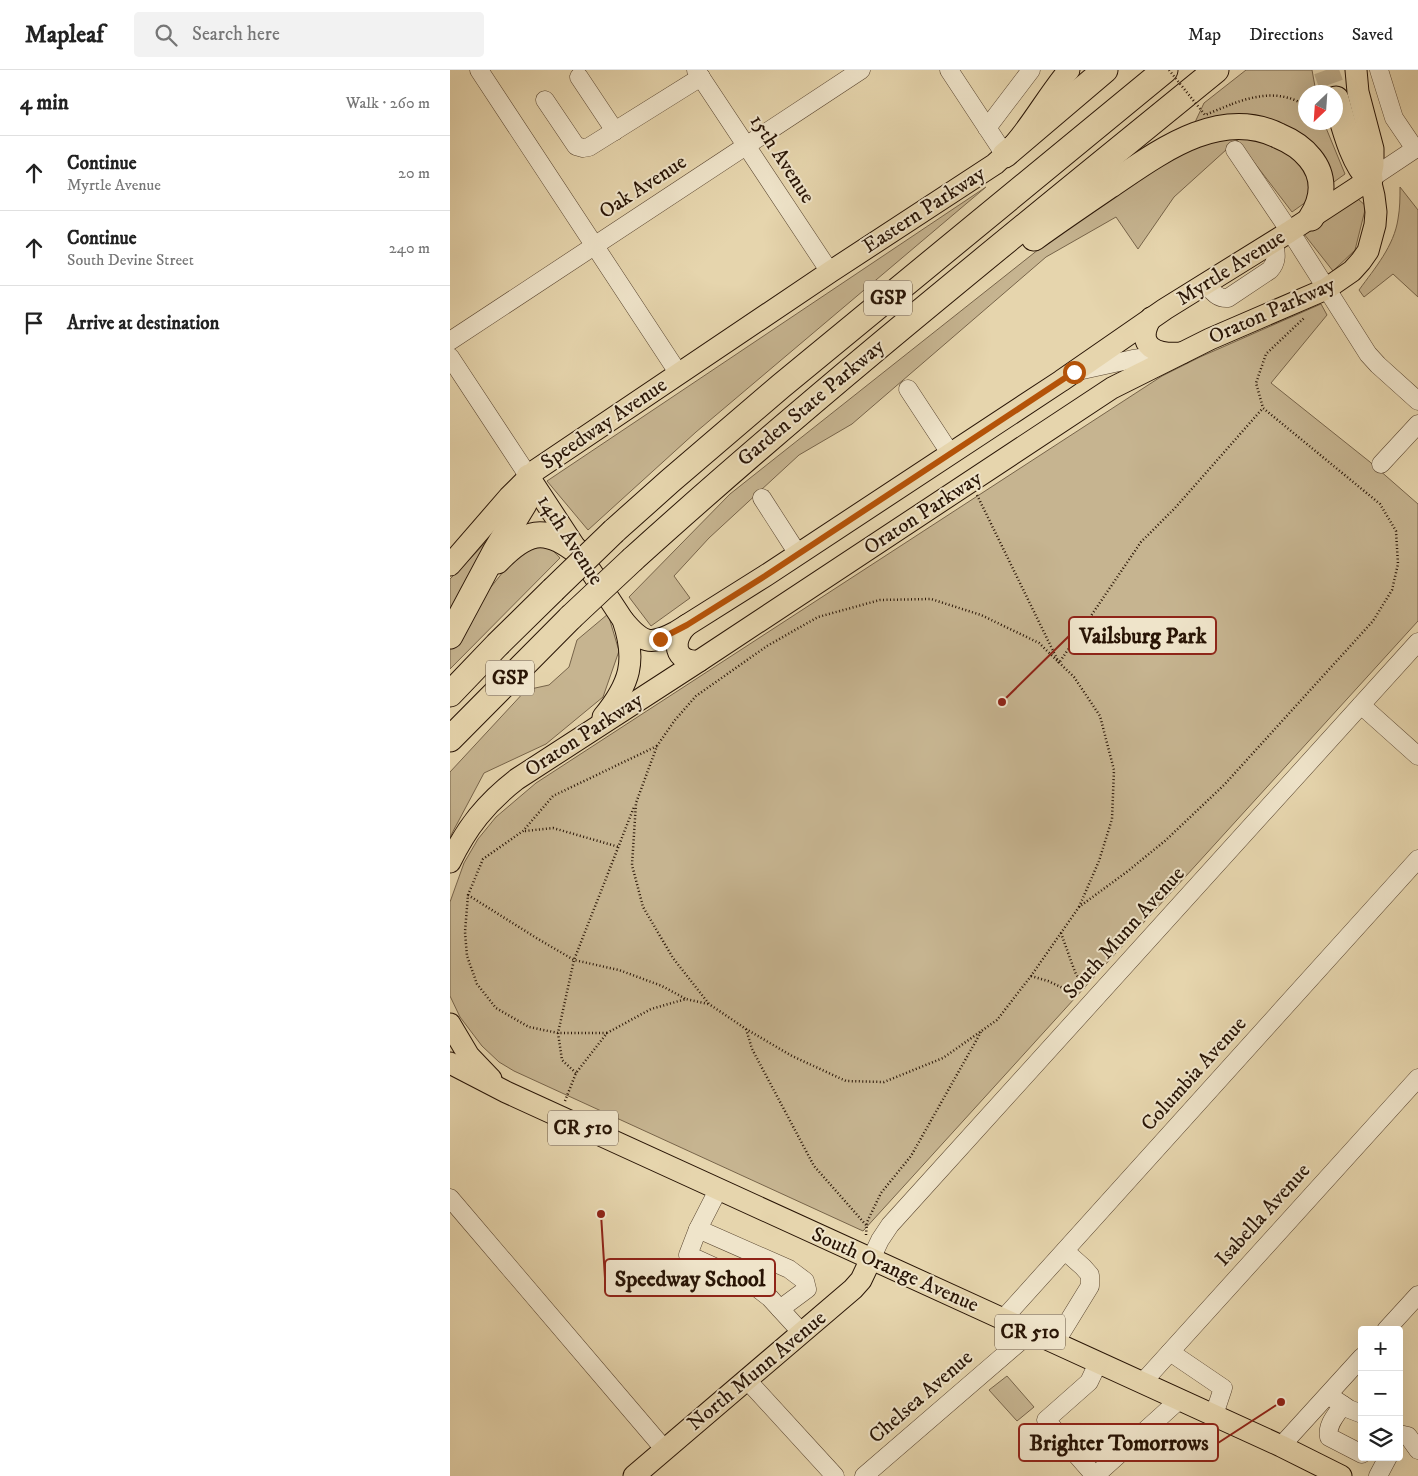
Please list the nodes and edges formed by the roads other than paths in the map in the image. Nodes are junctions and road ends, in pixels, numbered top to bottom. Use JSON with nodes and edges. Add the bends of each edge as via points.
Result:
{"nodes":[{"id":1,"x":479,"y":70,"type":"edge"},
{"id":2,"x":861,"y":70,"type":"edge"},
{"id":3,"x":949,"y":70,"type":"edge"},
{"id":4,"x":1031,"y":70,"type":"edge"},
{"id":5,"x":1105,"y":70,"type":"edge"},
{"id":6,"x":1167,"y":70,"type":"edge"},
{"id":7,"x":1216,"y":70,"type":"edge"},
{"id":8,"x":1356,"y":70,"type":"edge"},
{"id":9,"x":1379,"y":70,"type":"edge"},
{"id":10,"x":1063,"y":71,"type":"edge"},
{"id":11,"x":699,"y":74,"type":"edge"},
{"id":12,"x":579,"y":76,"type":"dead end"},
{"id":13,"x":545,"y":100,"type":"dead end"},
{"id":14,"x":1343,"y":121,"type":"edge"},
{"id":15,"x":987,"y":128,"type":"junction"},
{"id":16,"x":615,"y":131,"type":"junction"},
{"id":17,"x":746,"y":146,"type":"junction"},
{"id":18,"x":1416,"y":148,"type":"edge"},
{"id":19,"x":1235,"y":150,"type":"dead end"},
{"id":20,"x":1005,"y":155,"type":"junction"},
{"id":21,"x":1370,"y":180,"type":"junction"},
{"id":22,"x":1311,"y":218,"type":"junction"},
{"id":23,"x":1281,"y":237,"type":"junction"},
{"id":24,"x":595,"y":246,"type":"junction"},
{"id":25,"x":830,"y":272,"type":"junction"},
{"id":26,"x":1326,"y":289,"type":"junction"},
{"id":27,"x":1151,"y":318,"type":"junction"},
{"id":28,"x":754,"y":324,"type":"joint"},
{"id":29,"x":898,"y":331,"type":"junction"},
{"id":30,"x":450,"y":341,"type":"edge"},
{"id":31,"x":1183,"y":352,"type":"junction"},
{"id":32,"x":450,"y":357,"type":"edge"},
{"id":33,"x":1074,"y":372,"type":"junction"},
{"id":34,"x":679,"y":374,"type":"junction"},
{"id":35,"x":908,"y":389,"type":"dead end"},
{"id":36,"x":1418,"y":401,"type":"edge"},
{"id":37,"x":1418,"y":424,"type":"edge"},
{"id":38,"x":950,"y":454,"type":"junction"},
{"id":39,"x":1382,"y":464,"type":"dead end"},
{"id":40,"x":529,"y":476,"type":"junction"},
{"id":41,"x":762,"y":498,"type":"dead end"},
{"id":42,"x":578,"y":552,"type":"junction"},
{"id":43,"x":798,"y":554,"type":"junction"},
{"id":44,"x":450,"y":565,"type":"edge"},
{"id":45,"x":477,"y":586,"type":"junction"},
{"id":46,"x":624,"y":620,"type":"junction"},
{"id":47,"x":687,"y":625,"type":"junction"},
{"id":48,"x":450,"y":636,"type":"edge"},
{"id":49,"x":1418,"y":642,"type":"edge"},
{"id":50,"x":699,"y":661,"type":"junction"},
{"id":51,"x":450,"y":694,"type":"edge"},
{"id":52,"x":1361,"y":705,"type":"junction"},
{"id":53,"x":591,"y":730,"type":"junction"},
{"id":54,"x":450,"y":740,"type":"edge"},
{"id":55,"x":1418,"y":756,"type":"edge"},
{"id":56,"x":465,"y":833,"type":"junction"},
{"id":57,"x":450,"y":855,"type":"edge"},
{"id":58,"x":1418,"y":859,"type":"edge"},
{"id":59,"x":450,"y":862,"type":"edge"},
{"id":60,"x":450,"y":1024,"type":"edge"},
{"id":61,"x":450,"y":1063,"type":"edge"},
{"id":62,"x":1418,"y":1078,"type":"edge"},
{"id":63,"x":506,"y":1092,"type":"junction"},
{"id":64,"x":718,"y":1190,"type":"junction"},
{"id":65,"x":450,"y":1198,"type":"edge"},
{"id":66,"x":698,"y":1229,"type":"junction"},
{"id":67,"x":1064,"y":1251,"type":"junction"},
{"id":68,"x":871,"y":1259,"type":"junction"},
{"id":69,"x":1418,"y":1295,"type":"edge"},
{"id":70,"x":780,"y":1309,"type":"junction"},
{"id":71,"x":1003,"y":1319,"type":"junction"},
{"id":72,"x":1390,"y":1326,"type":"edge"},
{"id":73,"x":1031,"y":1332,"type":"junction"},
{"id":74,"x":802,"y":1333,"type":"junction"},
{"id":75,"x":1056,"y":1343,"type":"junction"},
{"id":76,"x":1170,"y":1352,"type":"junction"},
{"id":77,"x":1358,"y":1361,"type":"edge"},
{"id":78,"x":1098,"y":1363,"type":"junction"},
{"id":79,"x":748,"y":1381,"type":"junction"},
{"id":80,"x":1142,"y":1383,"type":"junction"},
{"id":81,"x":1328,"y":1394,"type":"junction"},
{"id":82,"x":1179,"y":1400,"type":"junction"},
{"id":83,"x":1343,"y":1405,"type":"junction"},
{"id":84,"x":1358,"y":1412,"type":"edge"},
{"id":85,"x":1214,"y":1416,"type":"junction"},
{"id":86,"x":1403,"y":1435,"type":"edge"},
{"id":87,"x":1281,"y":1446,"type":"junction"},
{"id":88,"x":665,"y":1450,"type":"junction"},
{"id":89,"x":1418,"y":1450,"type":"edge"},
{"id":90,"x":1358,"y":1452,"type":"edge"},
{"id":91,"x":1338,"y":1475,"type":"edge"},
{"id":92,"x":634,"y":1476,"type":"edge"},
{"id":93,"x":834,"y":1476,"type":"edge"},
{"id":94,"x":864,"y":1476,"type":"edge"},
{"id":95,"x":1095,"y":1476,"type":"edge"}],
"edges":[{"from":1,"to":24,"type":"street"},
{"from":2,"to":17,"type":"street","name":"Oak Avenue"},
{"from":3,"to":15,"type":"street"},
{"from":4,"to":15,"type":"street"},
{"from":5,"to":20,"type":"highway"},
{"from":6,"to":51,"type":"highway","name":"Garden State Parkway","number":"GSP","bridge":true,"via":[[670,481],[553,590]]},
{"from":7,"to":29,"type":"highway","name":"Garden State Parkway","number":"GSP"},
{"from":8,"to":21,"type":"main road","name":"Oraton Parkway","via":[[1358,92],[1373,149]]},
{"from":9,"to":18,"type":"street","via":[[1394,118]]},
{"from":10,"to":20,"type":"main road","name":"Eastern Parkway","via":[[1023,135]]},
{"from":11,"to":16,"type":"street"},
{"from":11,"to":17,"type":"street","name":"15th Avenue"},
{"from":12,"to":16,"type":"street"},
{"from":13,"to":16,"type":"street","via":[[576,146],[590,147]]},
{"from":14,"to":21,"type":"highway","via":[[1356,158]]},
{"from":15,"to":20,"type":"street"},
{"from":17,"to":24,"type":"street","name":"Oak Avenue"},
{"from":17,"to":25,"type":"street","name":"15th Avenue"},
{"from":18,"to":21,"type":"street","name":"Myrtle Avenue"},
{"from":19,"to":23,"type":"street"},
{"from":20,"to":25,"type":"main road","name":"Eastern Parkway","via":[[983,173]]},
{"from":21,"to":22,"type":"main road","name":"Myrtle Avenue"},
{"from":21,"to":26,"type":"main road","name":"Oraton Parkway","via":[[1376,212],[1368,251],[1352,271]]},
{"from":22,"to":23,"type":"main road","name":"Myrtle Avenue"},
{"from":22,"to":29,"type":"highway","via":[[1318,207],[1322,186],[1316,166],[1307,154],[1285,138],[1266,130],[1236,126],[1216,129],[1179,142],[1145,161]]},
{"from":23,"to":26,"type":"street"},
{"from":23,"to":27,"type":"main road","name":"Myrtle Avenue"},
{"from":24,"to":30,"type":"street","name":"Oak Avenue"},
{"from":24,"to":34,"type":"street"},
{"from":25,"to":28,"type":"main road","name":"Eastern Parkway"},
{"from":26,"to":31,"type":"main road","name":"Oraton Parkway"},
{"from":26,"to":36,"type":"street","via":[[1368,354]]},
{"from":27,"to":31,"type":"main road","via":[[1145,334],[1148,344],[1162,353]]},
{"from":27,"to":33,"type":"main road","name":"Myrtle Avenue"},
{"from":28,"to":34,"type":"main road","name":"Speedway Avenue"},
{"from":29,"to":54,"type":"highway","name":"Garden State Parkway","number":"GSP","bridge":true,"via":[[741,462],[633,559],[526,661]]},
{"from":31,"to":33,"type":"street"},
{"from":31,"to":50,"type":"main road","name":"Oraton Parkway","via":[[1112,388]]},
{"from":32,"to":40,"type":"street","name":"14th Avenue"},
{"from":33,"to":38,"type":"main road","name":"Myrtle Avenue"},
{"from":34,"to":40,"type":"main road","name":"Speedway Avenue"},
{"from":35,"to":38,"type":"street"},
{"from":37,"to":39,"type":"street"},
{"from":38,"to":43,"type":"main road","name":"Myrtle Avenue"},
{"from":40,"to":42,"type":"main road","name":"14th Avenue"},
{"from":40,"to":44,"type":"main road","name":"Speedway Avenue"},
{"from":40,"to":45,"type":"highway","via":[[524,504]]},
{"from":41,"to":43,"type":"street"},
{"from":42,"to":45,"type":"highway","via":[[556,537],[542,534],[528,537],[515,544]]},
{"from":42,"to":46,"type":"main road","name":"14th Avenue"},
{"from":43,"to":47,"type":"main road","name":"Myrtle Avenue"},
{"from":45,"to":48,"type":"highway"},
{"from":46,"to":47,"type":"main road","name":"Myrtle Avenue","via":[[636,634],[651,642]]},
{"from":46,"to":53,"type":"main road","name":"14th Avenue","via":[[630,641],[627,677],[615,701]]},
{"from":47,"to":50,"type":"main road","via":[[679,634],[677,648],[682,657]]},
{"from":49,"to":52,"type":"street","name":"South Munn Avenue"},
{"from":50,"to":53,"type":"main road","name":"Oraton Parkway"},
{"from":52,"to":55,"type":"street"},
{"from":52,"to":68,"type":"street","name":"South Munn Avenue","via":[[890,1225]]},
{"from":53,"to":56,"type":"main road","name":"Oraton Parkway","via":[[506,787]]},
{"from":56,"to":57,"type":"main road"},
{"from":56,"to":59,"type":"main road","name":"Oraton Parkway"},
{"from":58,"to":67,"type":"street","name":"Columbia Avenue"},
{"from":60,"to":63,"type":"main road","via":[[476,1064]]},
{"from":61,"to":63,"type":"main road","name":"South Orange Avenue","number":"CR 510"},
{"from":62,"to":76,"type":"street","name":"Isabella Avenue"},
{"from":63,"to":64,"type":"main road","name":"South Orange Avenue","number":"CR 510"},
{"from":64,"to":66,"type":"street"},
{"from":64,"to":68,"type":"main road","name":"South Orange Avenue","number":"CR 510"},
{"from":65,"to":88,"type":"street"},
{"from":66,"to":70,"type":"street","via":[[688,1255],[752,1284]]},
{"from":66,"to":70,"type":"street","via":[[789,1269],[805,1281],[807,1289]]},
{"from":67,"to":71,"type":"street","name":"Columbia Avenue"},
{"from":67,"to":75,"type":"street","via":[[1090,1275],[1090,1286]]},
{"from":68,"to":71,"type":"main road","name":"South Orange Avenue","number":"CR 510"},
{"from":68,"to":74,"type":"main road","name":"North Munn Avenue","via":[[858,1285]]},
{"from":69,"to":72,"type":"street"},
{"from":70,"to":74,"type":"street"},
{"from":71,"to":73,"type":"main road","name":"South Orange Avenue","number":"CR 510"},
{"from":73,"to":75,"type":"main road","name":"South Orange Avenue","number":"CR 510"},
{"from":73,"to":94,"type":"street","name":"Chelsea Avenue"},
{"from":74,"to":79,"type":"main road","name":"North Munn Avenue"},
{"from":75,"to":78,"type":"main road","name":"South Orange Avenue","number":"CR 510"},
{"from":76,"to":80,"type":"street","name":"Isabella Avenue"},
{"from":76,"to":85,"type":"street","via":[[1223,1388]]},
{"from":77,"to":81,"type":"street"},
{"from":78,"to":80,"type":"main road","name":"South Orange Avenue","number":"CR 510"},
{"from":78,"to":95,"type":"street","via":[[1089,1382],[1046,1420]]},
{"from":79,"to":88,"type":"main road","name":"North Munn Avenue"},
{"from":79,"to":93,"type":"street"},
{"from":80,"to":82,"type":"main road","name":"South Orange Avenue","number":"CR 510"},
{"from":81,"to":83,"type":"street"},
{"from":81,"to":87,"type":"street"},
{"from":82,"to":85,"type":"main road","name":"South Orange Avenue","number":"CR 510"},
{"from":82,"to":95,"type":"street"},
{"from":83,"to":84,"type":"street"},
{"from":83,"to":90,"type":"street","via":[[1327,1432],[1329,1437]]},
{"from":85,"to":87,"type":"main road","name":"South Orange Avenue","number":"CR 510"},
{"from":86,"to":89,"type":"street","via":[[1408,1436]]},
{"from":87,"to":91,"type":"main road","name":"South Orange Avenue","number":"CR 510"},
{"from":88,"to":92,"type":"main road","name":"North Munn Avenue"}]}
